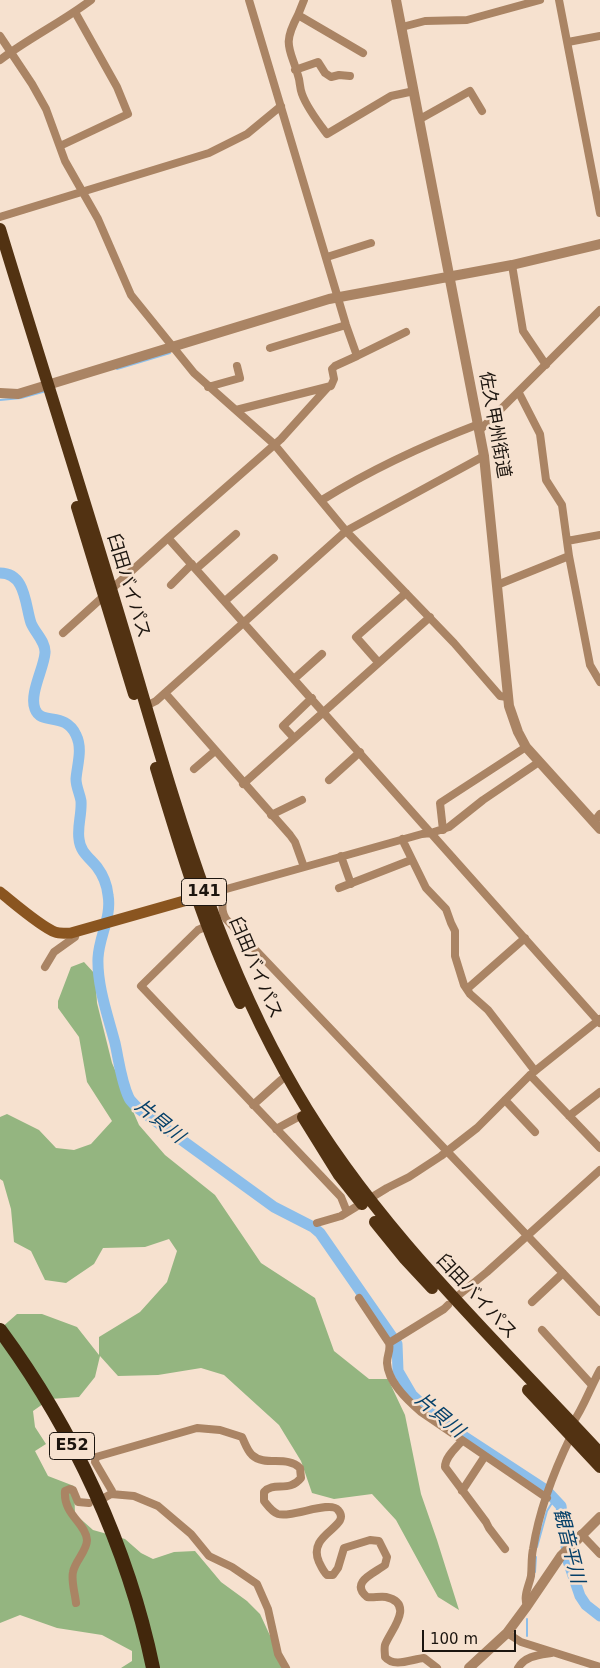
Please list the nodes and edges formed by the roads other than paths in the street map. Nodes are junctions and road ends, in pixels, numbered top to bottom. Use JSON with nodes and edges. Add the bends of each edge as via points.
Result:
{"nodes":[{"id":1,"x":91,"y":0,"type":"edge"},
{"id":2,"x":249,"y":0,"type":"edge"},
{"id":3,"x":304,"y":0,"type":"edge"},
{"id":4,"x":396,"y":0,"type":"edge"},
{"id":5,"x":503,"y":0,"type":"edge"},
{"id":6,"x":540,"y":0,"type":"edge"},
{"id":7,"x":559,"y":0,"type":"edge"},
{"id":8,"x":508,"y":8,"type":"junction"},
{"id":9,"x":75,"y":12,"type":"junction"},
{"id":10,"x":298,"y":15,"type":"junction"},
{"id":11,"x":402,"y":27,"type":"junction"},
{"id":12,"x":0,"y":36,"type":"edge"},
{"id":13,"x":600,"y":36,"type":"edge"},
{"id":14,"x":568,"y":42,"type":"junction"},
{"id":15,"x":10,"y":52,"type":"junction"},
{"id":16,"x":363,"y":53,"type":"dead end"},
{"id":17,"x":0,"y":60,"type":"edge"},
{"id":18,"x":295,"y":70,"type":"junction"},
{"id":19,"x":350,"y":76,"type":"dead end"},
{"id":20,"x":414,"y":91,"type":"junction"},
{"id":21,"x":281,"y":106,"type":"junction"},
{"id":22,"x":482,"y":111,"type":"dead end"},
{"id":23,"x":420,"y":119,"type":"junction"},
{"id":24,"x":60,"y":146,"type":"junction"},
{"id":25,"x":82,"y":192,"type":"junction"},
{"id":26,"x":600,"y":213,"type":"edge"},
{"id":27,"x":0,"y":216,"type":"edge"},
{"id":28,"x":0,"y":229,"type":"edge"},
{"id":29,"x":371,"y":243,"type":"dead end"},
{"id":30,"x":600,"y":244,"type":"edge"},
{"id":31,"x":327,"y":257,"type":"junction"},
{"id":32,"x":0,"y":258,"type":"edge"},
{"id":33,"x":512,"y":265,"type":"junction"},
{"id":34,"x":451,"y":277,"type":"junction"},
{"id":35,"x":339,"y":297,"type":"junction"},
{"id":36,"x":600,"y":310,"type":"edge"},
{"id":37,"x":346,"y":325,"type":"junction"},
{"id":38,"x":406,"y":332,"type":"dead end"},
{"id":39,"x":172,"y":347,"type":"junction"},
{"id":40,"x":270,"y":348,"type":"dead end"},
{"id":41,"x":357,"y":356,"type":"junction"},
{"id":42,"x":546,"y":365,"type":"junction"},
{"id":43,"x":237,"y":366,"type":"dead end"},
{"id":44,"x":43,"y":386,"type":"junction"},
{"id":45,"x":208,"y":387,"type":"junction"},
{"id":46,"x":326,"y":388,"type":"junction"},
{"id":47,"x":0,"y":393,"type":"edge"},
{"id":48,"x":519,"y":393,"type":"junction"},
{"id":49,"x":236,"y":410,"type":"junction"},
{"id":50,"x":479,"y":428,"type":"junction"},
{"id":51,"x":274,"y":444,"type":"junction"},
{"id":52,"x":484,"y":456,"type":"junction"},
{"id":53,"x":322,"y":500,"type":"junction"},
{"id":54,"x":346,"y":531,"type":"junction"},
{"id":55,"x":236,"y":534,"type":"dead end"},
{"id":56,"x":600,"y":535,"type":"edge"},
{"id":57,"x":168,"y":538,"type":"junction"},
{"id":58,"x":567,"y":541,"type":"junction"},
{"id":59,"x":569,"y":556,"type":"junction"},
{"id":60,"x":274,"y":558,"type":"dead end"},
{"id":61,"x":194,"y":566,"type":"junction"},
{"id":62,"x":171,"y":585,"type":"dead end"},
{"id":63,"x":497,"y":585,"type":"junction"},
{"id":64,"x":107,"y":592,"type":"junction"},
{"id":65,"x":406,"y":592,"type":"junction"},
{"id":66,"x":225,"y":601,"type":"junction"},
{"id":67,"x":430,"y":617,"type":"junction"},
{"id":68,"x":244,"y":622,"type":"junction"},
{"id":69,"x":63,"y":633,"type":"dead end"},
{"id":70,"x":322,"y":654,"type":"dead end"},
{"id":71,"x":378,"y":662,"type":"junction"},
{"id":72,"x":294,"y":679,"type":"junction"},
{"id":73,"x":600,"y":682,"type":"edge"},
{"id":74,"x":165,"y":693,"type":"junction"},
{"id":75,"x":507,"y":697,"type":"junction"},
{"id":76,"x":312,"y":698,"type":"junction"},
{"id":77,"x":146,"y":706,"type":"junction"},
{"id":78,"x":323,"y":711,"type":"junction"},
{"id":79,"x":294,"y":738,"type":"junction"},
{"id":80,"x":526,"y":746,"type":"junction"},
{"id":81,"x":215,"y":751,"type":"junction"},
{"id":82,"x":360,"y":752,"type":"junction"},
{"id":83,"x":539,"y":762,"type":"junction"},
{"id":84,"x":194,"y":769,"type":"dead end"},
{"id":85,"x":329,"y":780,"type":"dead end"},
{"id":86,"x":244,"y":784,"type":"junction"},
{"id":87,"x":302,"y":800,"type":"dead end"},
{"id":88,"x":271,"y":815,"type":"junction"},
{"id":89,"x":598,"y":821,"type":"edge"},
{"id":90,"x":443,"y":830,"type":"junction"},
{"id":91,"x":431,"y":833,"type":"junction"},
{"id":92,"x":402,"y":839,"type":"junction"},
{"id":93,"x":341,"y":856,"type":"junction"},
{"id":94,"x":411,"y":860,"type":"junction"},
{"id":95,"x":304,"y":867,"type":"junction"},
{"id":96,"x":351,"y":884,"type":"junction"},
{"id":97,"x":339,"y":888,"type":"dead end"},
{"id":98,"x":222,"y":890,"type":"junction"},
{"id":99,"x":0,"y":892,"type":"edge"},
{"id":100,"x":201,"y":896,"type":"junction"},
{"id":101,"x":207,"y":926,"type":"junction"},
{"id":102,"x":76,"y":931,"type":"junction"},
{"id":103,"x":525,"y":938,"type":"junction"},
{"id":104,"x":45,"y":967,"type":"dead end"},
{"id":105,"x":467,"y":989,"type":"junction"},
{"id":106,"x":599,"y":1021,"type":"edge"},
{"id":107,"x":532,"y":1073,"type":"junction"},
{"id":108,"x":281,"y":1080,"type":"junction"},
{"id":109,"x":600,"y":1092,"type":"edge"},
{"id":110,"x":505,"y":1100,"type":"junction"},
{"id":111,"x":253,"y":1104,"type":"junction"},
{"id":112,"x":302,"y":1115,"type":"junction"},
{"id":113,"x":570,"y":1116,"type":"junction"},
{"id":114,"x":276,"y":1129,"type":"junction"},
{"id":115,"x":536,"y":1132,"type":"dead end"},
{"id":116,"x":600,"y":1148,"type":"edge"},
{"id":117,"x":447,"y":1150,"type":"junction"},
{"id":118,"x":600,"y":1170,"type":"edge"},
{"id":119,"x":364,"y":1201,"type":"junction"},
{"id":120,"x":347,"y":1212,"type":"junction"},
{"id":121,"x":317,"y":1223,"type":"dead end"},
{"id":122,"x":528,"y":1235,"type":"junction"},
{"id":123,"x":563,"y":1273,"type":"junction"},
{"id":124,"x":358,"y":1298,"type":"dead end"},
{"id":125,"x":451,"y":1302,"type":"junction"},
{"id":126,"x":532,"y":1302,"type":"dead end"},
{"id":127,"x":600,"y":1312,"type":"edge"},
{"id":128,"x":0,"y":1330,"type":"edge"},
{"id":129,"x":542,"y":1330,"type":"dead end"},
{"id":130,"x":389,"y":1343,"type":"junction"},
{"id":131,"x":0,"y":1344,"type":"edge"},
{"id":132,"x":600,"y":1370,"type":"edge"},
{"id":133,"x":592,"y":1384,"type":"junction"},
{"id":134,"x":572,"y":1430,"type":"junction"},
{"id":135,"x":462,"y":1441,"type":"junction"},
{"id":136,"x":600,"y":1453,"type":"edge"},
{"id":137,"x":485,"y":1456,"type":"junction"},
{"id":138,"x":600,"y":1467,"type":"edge"},
{"id":139,"x":462,"y":1491,"type":"junction"},
{"id":140,"x":548,"y":1494,"type":"junction"},
{"id":141,"x":89,"y":1503,"type":"dead end"},
{"id":142,"x":600,"y":1517,"type":"edge"},
{"id":143,"x":581,"y":1534,"type":"junction"},
{"id":144,"x":506,"y":1548,"type":"dead end"},
{"id":145,"x":600,"y":1554,"type":"edge"},
{"id":146,"x":126,"y":1571,"type":"junction"},
{"id":147,"x":76,"y":1603,"type":"dead end"},
{"id":148,"x":527,"y":1606,"type":"junction"},
{"id":149,"x":507,"y":1633,"type":"junction"},
{"id":150,"x":553,"y":1652,"type":"junction"},
{"id":151,"x":600,"y":1667,"type":"edge"},
{"id":152,"x":153,"y":1668,"type":"edge"},
{"id":153,"x":286,"y":1668,"type":"edge"},
{"id":154,"x":437,"y":1668,"type":"edge"},
{"id":155,"x":470,"y":1668,"type":"edge"},
{"id":156,"x":518,"y":1668,"type":"edge"}],
"edges":[{"from":1,"to":9,"type":"street"},
{"from":2,"to":21,"type":"street"},
{"from":3,"to":10,"type":"street"},
{"from":4,"to":11,"type":"street","name":"佐久甲州街道"},
{"from":5,"to":8,"type":"street"},
{"from":6,"to":8,"type":"street"},
{"from":7,"to":14,"type":"street"},
{"from":8,"to":11,"type":"street","via":[[467,20],[425,21]]},
{"from":9,"to":15,"type":"street"},
{"from":9,"to":24,"type":"street","via":[[117,87],[128,114]]},
{"from":10,"to":16,"type":"street"},
{"from":10,"to":18,"type":"street","via":[[290,29],[288,48]]},
{"from":11,"to":20,"type":"street","name":"佐久甲州街道"},
{"from":12,"to":15,"type":"street"},
{"from":13,"to":14,"type":"street"},
{"from":14,"to":26,"type":"street"},
{"from":15,"to":17,"type":"street"},
{"from":15,"to":24,"type":"street","via":[[46,109]]},
{"from":18,"to":19,"type":"street","via":[[318,62],[325,74],[331,77]]},
{"from":18,"to":20,"type":"street","via":[[301,93],[327,134],[392,96]]},
{"from":20,"to":23,"type":"street","name":"佐久甲州街道"},
{"from":21,"to":25,"type":"street","via":[[247,134],[223,146]]},
{"from":21,"to":31,"type":"street"},
{"from":22,"to":23,"type":"street","via":[[470,91]]},
{"from":23,"to":34,"type":"street","name":"佐久甲州街道"},
{"from":24,"to":25,"type":"street"},
{"from":25,"to":27,"type":"street"},
{"from":25,"to":39,"type":"street","via":[[98,219],[131,295]]},
{"from":28,"to":44,"type":"highway","name":"臼田バイパス","number":"141"},
{"from":29,"to":31,"type":"street"},
{"from":30,"to":33,"type":"street"},
{"from":31,"to":35,"type":"street"},
{"from":32,"to":44,"type":"highway","name":"臼田バイパス","number":"141"},
{"from":33,"to":34,"type":"street"},
{"from":33,"to":42,"type":"street","via":[[523,331]]},
{"from":34,"to":35,"type":"street"},
{"from":34,"to":50,"type":"street","name":"佐久甲州街道"},
{"from":35,"to":37,"type":"street"},
{"from":35,"to":39,"type":"street"},
{"from":36,"to":42,"type":"street"},
{"from":37,"to":40,"type":"street"},
{"from":37,"to":41,"type":"street"},
{"from":38,"to":41,"type":"street"},
{"from":39,"to":44,"type":"street"},
{"from":39,"to":45,"type":"street"},
{"from":41,"to":46,"type":"street","via":[[335,366],[333,384]]},
{"from":42,"to":48,"type":"street"},
{"from":43,"to":45,"type":"street","via":[[240,378]]},
{"from":44,"to":47,"type":"street","via":[[14,395]]},
{"from":44,"to":64,"type":"highway","name":"臼田バイパス","number":"141"},
{"from":45,"to":49,"type":"street"},
{"from":46,"to":49,"type":"street"},
{"from":46,"to":51,"type":"street"},
{"from":48,"to":50,"type":"street"},
{"from":48,"to":58,"type":"street","via":[[540,434],[546,480],[562,505]]},
{"from":49,"to":51,"type":"street"},
{"from":50,"to":52,"type":"street","name":"佐久甲州街道"},
{"from":50,"to":53,"type":"street","via":[[417,449]]},
{"from":51,"to":53,"type":"street"},
{"from":51,"to":57,"type":"street"},
{"from":52,"to":54,"type":"street"},
{"from":52,"to":63,"type":"street","name":"佐久甲州街道"},
{"from":53,"to":54,"type":"street"},
{"from":54,"to":65,"type":"street"},
{"from":54,"to":68,"type":"street"},
{"from":55,"to":61,"type":"street"},
{"from":56,"to":58,"type":"street"},
{"from":57,"to":61,"type":"street"},
{"from":57,"to":64,"type":"street"},
{"from":58,"to":59,"type":"street"},
{"from":59,"to":63,"type":"street"},
{"from":59,"to":73,"type":"street","via":[[590,665]]},
{"from":60,"to":66,"type":"street"},
{"from":61,"to":62,"type":"street"},
{"from":61,"to":66,"type":"street"},
{"from":63,"to":75,"type":"street","name":"佐久甲州街道"},
{"from":64,"to":69,"type":"street"},
{"from":64,"to":77,"type":"highway","name":"臼田バイパス","number":"141"},
{"from":64,"to":100,"type":"highway","name":"臼田バイパス","number":"141"},
{"from":65,"to":67,"type":"street"},
{"from":65,"to":71,"type":"street","via":[[356,637]]},
{"from":66,"to":68,"type":"street"},
{"from":67,"to":71,"type":"street"},
{"from":67,"to":75,"type":"street","via":[[500,696]]},
{"from":68,"to":72,"type":"street"},
{"from":68,"to":74,"type":"street"},
{"from":70,"to":72,"type":"street"},
{"from":71,"to":78,"type":"street"},
{"from":72,"to":76,"type":"street"},
{"from":74,"to":77,"type":"street"},
{"from":74,"to":81,"type":"street"},
{"from":75,"to":80,"type":"street","name":"佐久甲州街道"},
{"from":76,"to":78,"type":"street"},
{"from":76,"to":79,"type":"street","via":[[283,726]]},
{"from":77,"to":100,"type":"highway","name":"臼田バイパス","number":"141"},
{"from":78,"to":79,"type":"street"},
{"from":78,"to":82,"type":"street"},
{"from":79,"to":86,"type":"street"},
{"from":80,"to":83,"type":"street","name":"佐久甲州街道"},
{"from":80,"to":90,"type":"street","via":[[440,803]]},
{"from":81,"to":84,"type":"street"},
{"from":81,"to":86,"type":"street"},
{"from":82,"to":85,"type":"street"},
{"from":82,"to":91,"type":"street"},
{"from":83,"to":89,"type":"street","name":"佐久甲州街道"},
{"from":83,"to":90,"type":"street"},
{"from":86,"to":88,"type":"street"},
{"from":87,"to":88,"type":"street"},
{"from":88,"to":95,"type":"street","via":[[295,842]]},
{"from":90,"to":91,"type":"street"},
{"from":91,"to":92,"type":"street"},
{"from":91,"to":103,"type":"street"},
{"from":92,"to":93,"type":"street"},
{"from":92,"to":94,"type":"street"},
{"from":93,"to":95,"type":"street"},
{"from":93,"to":96,"type":"street"},
{"from":94,"to":96,"type":"street"},
{"from":94,"to":105,"type":"street","via":[[426,888],[446,909],[454,931],[455,956]]},
{"from":95,"to":98,"type":"street"},
{"from":96,"to":97,"type":"street"},
{"from":98,"to":100,"type":"street"},
{"from":98,"to":117,"type":"street","via":[[221,910],[226,919]]},
{"from":99,"to":102,"type":"main road","via":[[55,932]]},
{"from":100,"to":101,"type":"highway","name":"臼田バイパス","number":"141"},
{"from":100,"to":102,"type":"main road"},
{"from":100,"to":119,"type":"highway","name":"臼田バイパス","number":"141","via":[[267,1039],[297,1094]]},
{"from":101,"to":108,"type":"highway","name":"臼田バイパス","number":"141","via":[[239,1001]]},
{"from":101,"to":111,"type":"street","via":[[198,930],[141,986]]},
{"from":102,"to":104,"type":"street","via":[[76,937],[54,952]]},
{"from":103,"to":105,"type":"street"},
{"from":103,"to":106,"type":"street"},
{"from":105,"to":107,"type":"street","via":[[488,1010]]},
{"from":106,"to":107,"type":"street"},
{"from":107,"to":110,"type":"street"},
{"from":107,"to":113,"type":"street"},
{"from":108,"to":111,"type":"street"},
{"from":108,"to":112,"type":"highway","name":"臼田バイパス","number":"141"},
{"from":109,"to":113,"type":"street"},
{"from":110,"to":115,"type":"street"},
{"from":110,"to":117,"type":"street","via":[[477,1128]]},
{"from":111,"to":114,"type":"street"},
{"from":112,"to":114,"type":"street"},
{"from":112,"to":119,"type":"highway","name":"臼田バイパス","number":"141","via":[[339,1175]]},
{"from":113,"to":116,"type":"street"},
{"from":114,"to":120,"type":"street","via":[[341,1197]]},
{"from":117,"to":119,"type":"street","via":[[409,1177]]},
{"from":117,"to":122,"type":"street"},
{"from":118,"to":122,"type":"street"},
{"from":119,"to":120,"type":"street"},
{"from":119,"to":125,"type":"highway","name":"臼田バイパス","number":"141"},
{"from":120,"to":121,"type":"street"},
{"from":122,"to":123,"type":"street"},
{"from":122,"to":125,"type":"street"},
{"from":123,"to":126,"type":"street"},
{"from":123,"to":127,"type":"street"},
{"from":124,"to":130,"type":"street"},
{"from":125,"to":130,"type":"street"},
{"from":125,"to":134,"type":"highway","name":"臼田バイパス","number":"141"},
{"from":128,"to":146,"type":"highway","number":"E52","via":[[71,1445],[105,1514]]},
{"from":129,"to":133,"type":"street"},
{"from":130,"to":135,"type":"street","via":[[388,1367],[400,1391],[421,1412]]},
{"from":131,"to":146,"type":"highway","number":"E52","via":[[61,1439]]},
{"from":132,"to":133,"type":"street"},
{"from":133,"to":134,"type":"street"},
{"from":134,"to":136,"type":"highway","name":"臼田バイパス","number":"141"},
{"from":134,"to":138,"type":"highway","name":"臼田バイパス","number":"141"},
{"from":134,"to":140,"type":"street"},
{"from":135,"to":137,"type":"street"},
{"from":135,"to":139,"type":"street","via":[[445,1463]]},
{"from":137,"to":139,"type":"street"},
{"from":137,"to":140,"type":"street"},
{"from":139,"to":144,"type":"street"},
{"from":140,"to":148,"type":"street","via":[[532,1551]]},
{"from":141,"to":147,"type":"street","via":[[78,1502],[73,1490],[65,1491],[72,1516],[87,1538],[72,1574]]},
{"from":142,"to":143,"type":"street"},
{"from":143,"to":145,"type":"street"},
{"from":143,"to":148,"type":"street","via":[[561,1556]]},
{"from":146,"to":152,"type":"highway","number":"E52"},
{"from":148,"to":149,"type":"street"},
{"from":149,"to":150,"type":"street","via":[[521,1642]]},
{"from":149,"to":155,"type":"street"},
{"from":150,"to":151,"type":"street"},
{"from":150,"to":156,"type":"street","via":[[529,1657]]},
{"from":153,"to":154,"type":"street","via":[[278,1654],[272,1620],[257,1584],[209,1556],[191,1534],[158,1506],[134,1496],[108,1496],[112,1491],[95,1462],[96,1457],[197,1428],[220,1430],[242,1437],[256,1458],[292,1462],[300,1468],[301,1478],[291,1486],[267,1489],[264,1501],[278,1514],[324,1508],[338,1510],[339,1522],[316,1546],[323,1572],[327,1575],[338,1568],[344,1548],[370,1540],[379,1541],[387,1557],[385,1564],[363,1578],[362,1592],[367,1597],[385,1597],[398,1604],[400,1616],[386,1644],[385,1657],[393,1662],[424,1658]]}]}
